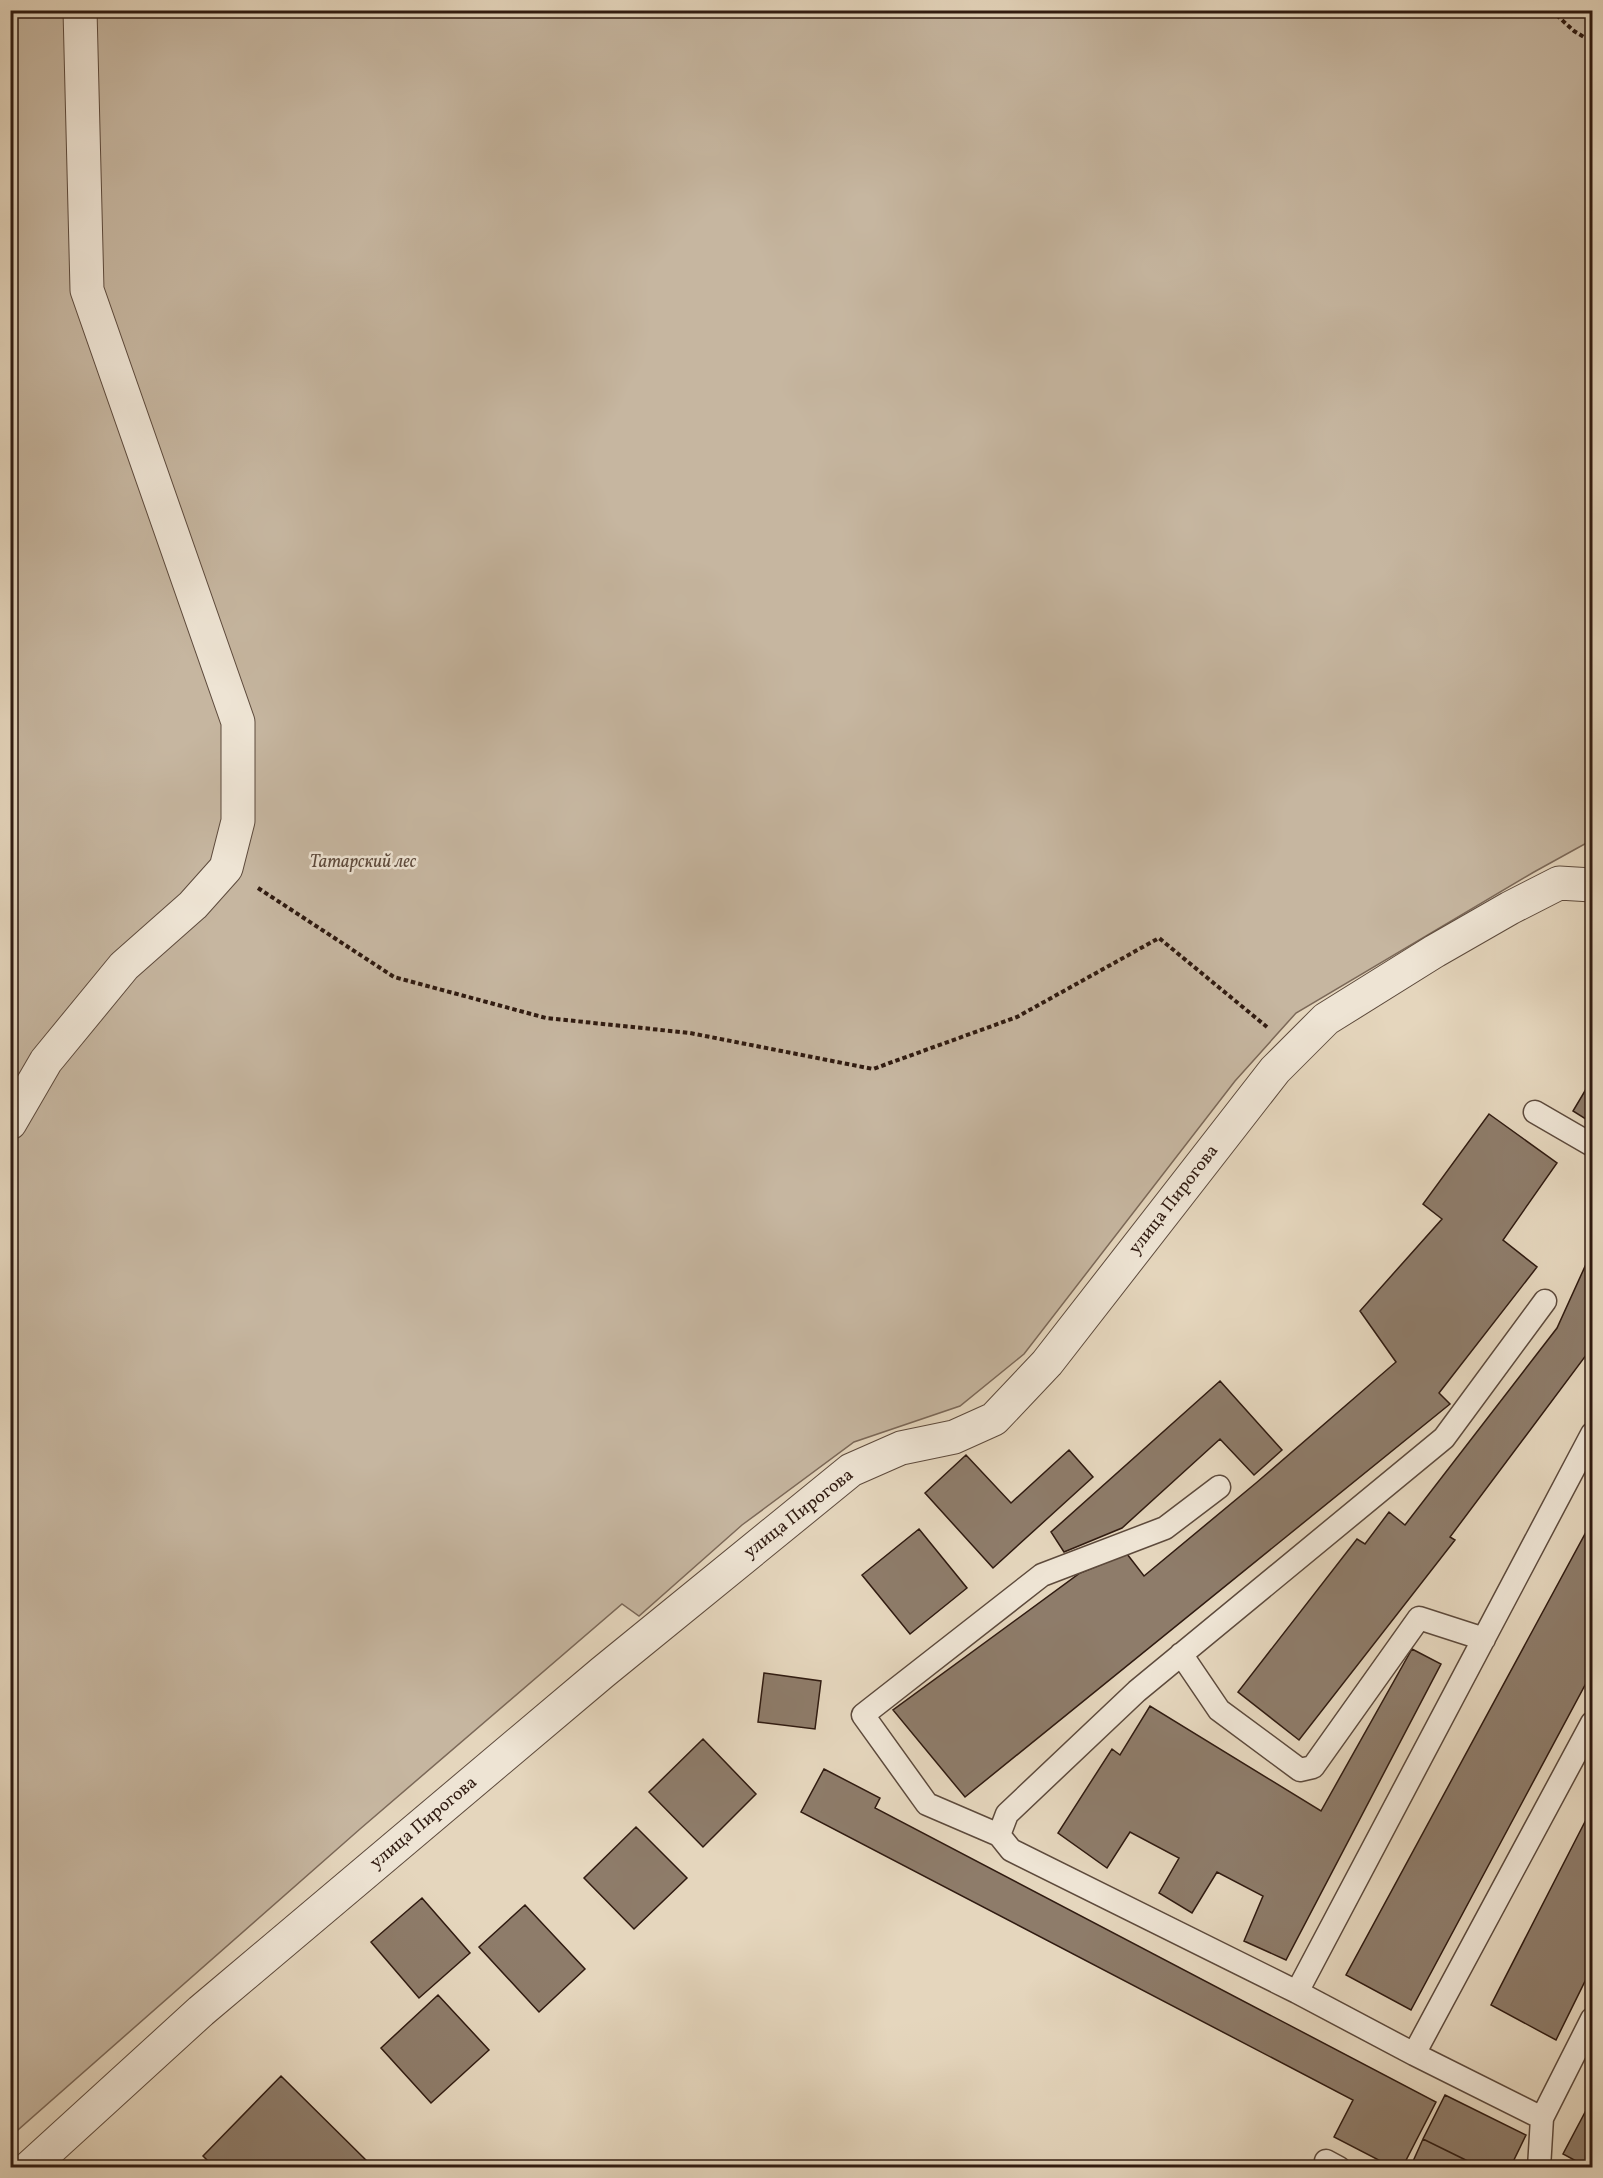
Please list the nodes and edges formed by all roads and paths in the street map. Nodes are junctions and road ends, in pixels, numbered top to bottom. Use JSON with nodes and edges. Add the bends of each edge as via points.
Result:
{"nodes":[{"id":1,"x":80,"y":10,"type":"edge"},
{"id":2,"x":1551,"y":10,"type":"edge"},
{"id":3,"x":1593,"y":42,"type":"edge"},
{"id":4,"x":226,"y":868,"type":"junction"},
{"id":5,"x":1593,"y":885,"type":"edge"},
{"id":6,"x":1295,"y":1050,"type":"junction"},
{"id":7,"x":1535,"y":1112,"type":"dead end"},
{"id":8,"x":10,"y":1123,"type":"edge"},
{"id":9,"x":1593,"y":1145,"type":"edge"},
{"id":10,"x":1545,"y":1301,"type":"dead end"},
{"id":11,"x":1593,"y":1434,"type":"edge"},
{"id":12,"x":1219,"y":1487,"type":"dead end"},
{"id":13,"x":1484,"y":1639,"type":"junction"},
{"id":14,"x":1181,"y":1654,"type":"junction"},
{"id":15,"x":1593,"y":1723,"type":"edge"},
{"id":16,"x":999,"y":1835,"type":"junction"},
{"id":17,"x":1297,"y":1992,"type":"junction"},
{"id":18,"x":1593,"y":2019,"type":"edge"},
{"id":19,"x":1586,"y":2048,"type":"edge"},
{"id":20,"x":1414,"y":2054,"type":"junction"},
{"id":21,"x":1542,"y":2118,"type":"junction"},
{"id":22,"x":29,"y":2168,"type":"edge"},
{"id":23,"x":1539,"y":2168,"type":"edge"}],
"edges":[{"from":1,"to":4,"type":"street","via":[[87,290],[238,722],[238,821]]},
{"from":2,"to":3,"type":"path"},
{"from":4,"to":6,"type":"path","via":[[394,977],[546,1018],[690,1033],[873,1069],[1017,1017],[1159,938]]},
{"from":4,"to":8,"type":"street","via":[[192,905],[124,966],[45,1061]]},
{"from":5,"to":6,"type":"street","name":"улица Пирогова","via":[[1559,883],[1510,908],[1326,1019]]},
{"from":6,"to":22,"type":"street","name":"улица Пирогова","via":[[1275,1070],[1047,1363],[994,1419],[954,1437],[901,1448],[851,1470],[603,1672],[201,2011]]},
{"from":7,"to":9,"type":"lane"},
{"from":10,"to":14,"type":"lane","via":[[1444,1437]]},
{"from":11,"to":13,"type":"lane"},
{"from":12,"to":16,"type":"lane","via":[[1165,1528],[1042,1575],[863,1715],[927,1804]]},
{"from":13,"to":14,"type":"lane","via":[[1419,1618],[1307,1770],[1300,1770],[1219,1710]]},
{"from":13,"to":17,"type":"lane"},
{"from":14,"to":16,"type":"lane","via":[[1007,1814]]},
{"from":15,"to":20,"type":"lane"},
{"from":16,"to":17,"type":"lane","via":[[1011,1850]]},
{"from":17,"to":20,"type":"lane"},
{"from":18,"to":19,"type":"lane"},
{"from":19,"to":21,"type":"lane"},
{"from":20,"to":21,"type":"lane"},
{"from":21,"to":23,"type":"lane"}]}
